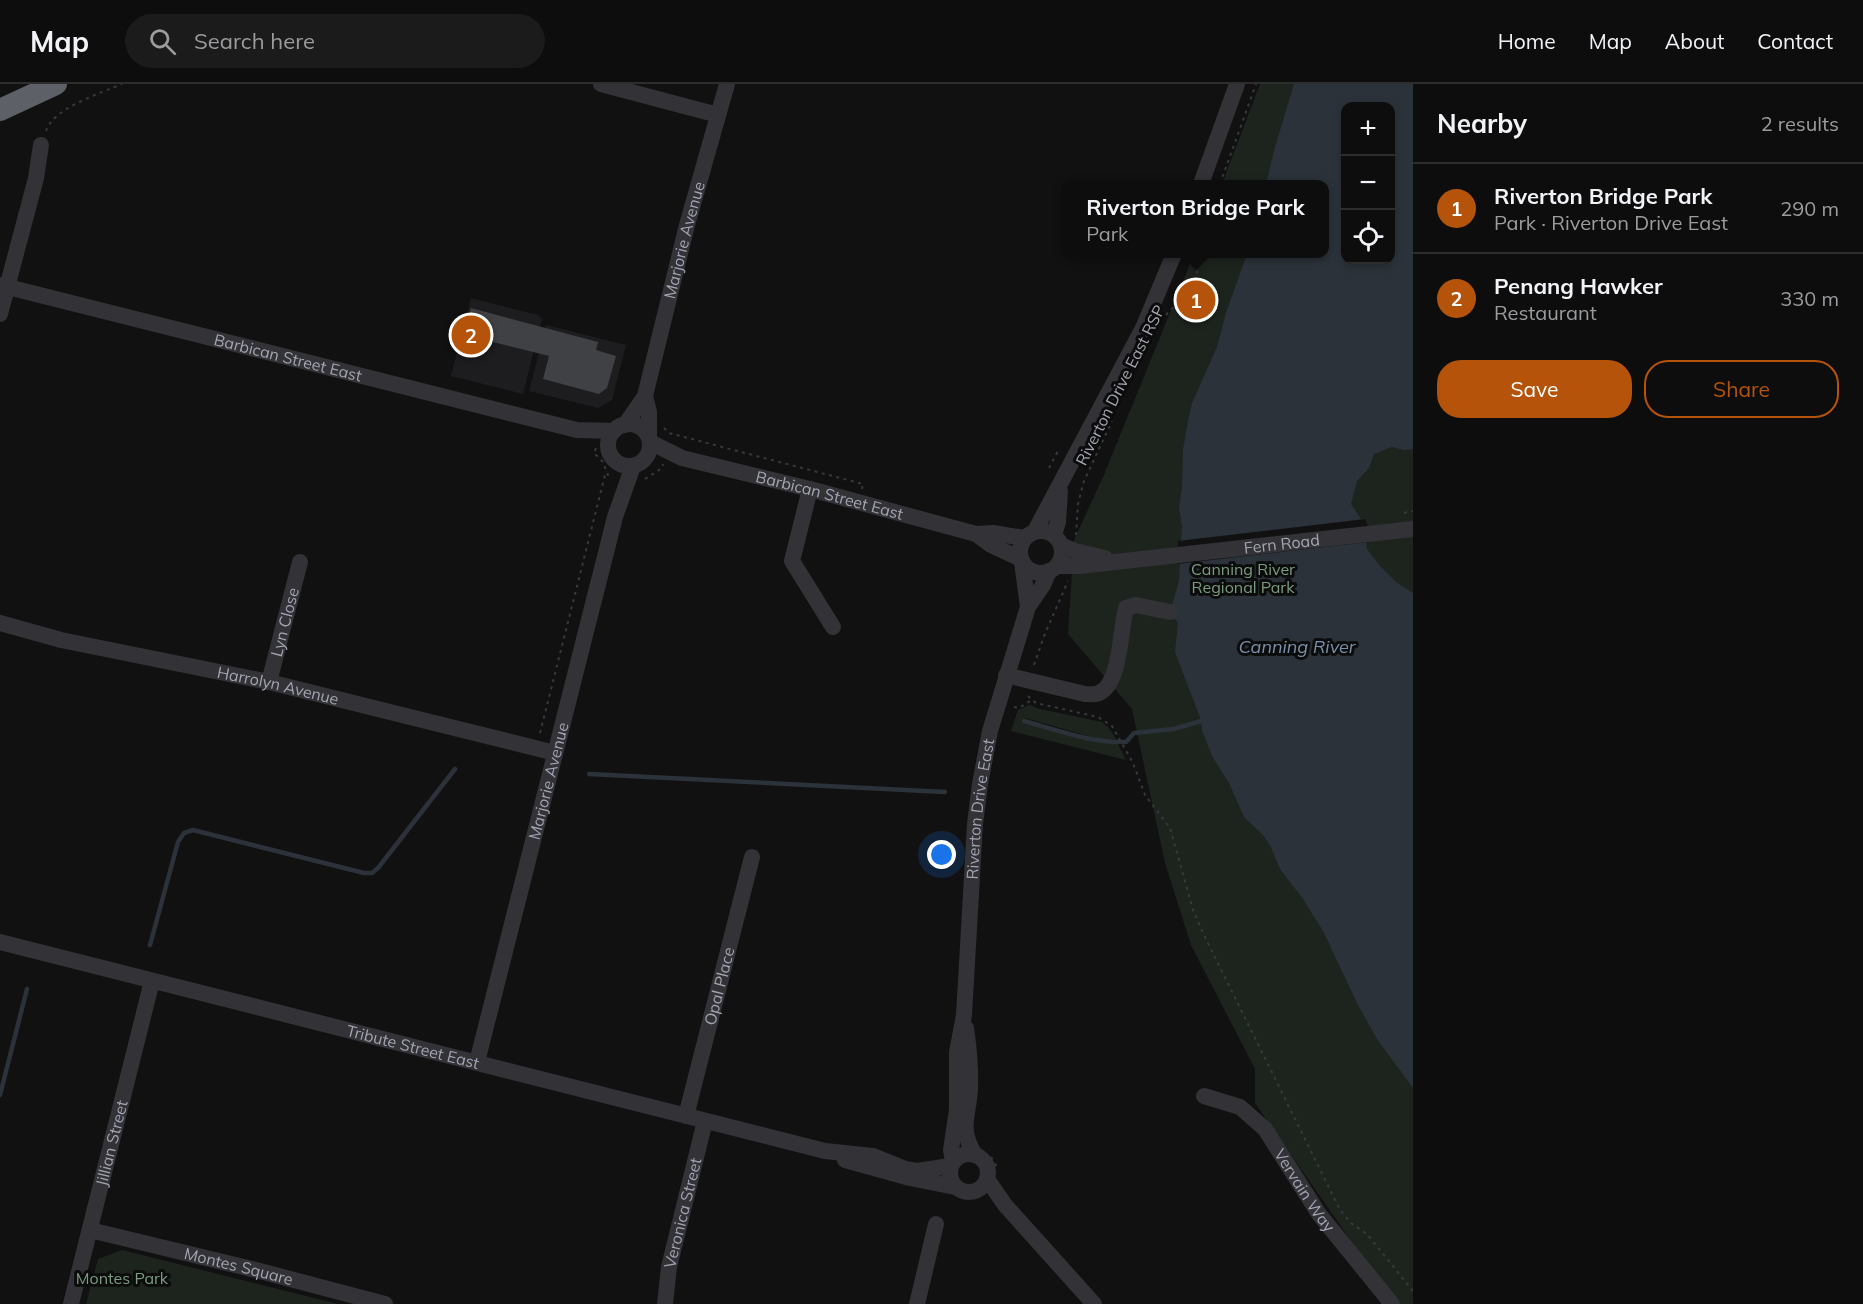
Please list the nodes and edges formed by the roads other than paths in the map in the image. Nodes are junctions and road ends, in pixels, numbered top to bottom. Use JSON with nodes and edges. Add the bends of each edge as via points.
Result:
{"nodes":[{"id":1,"x":56,"y":84,"type":"edge"},
{"id":2,"x":600,"y":84,"type":"edge"},
{"id":3,"x":727,"y":84,"type":"edge"},
{"id":4,"x":1237,"y":84,"type":"edge"},
{"id":5,"x":0,"y":110,"type":"edge"},
{"id":6,"x":718,"y":115,"type":"junction"},
{"id":7,"x":41,"y":145,"type":"road end"},
{"id":8,"x":1202,"y":180,"type":"edge"},
{"id":9,"x":1172,"y":258,"type":"edge"},
{"id":10,"x":4,"y":286,"type":"edge"},
{"id":11,"x":0,"y":314,"type":"edge"},
{"id":12,"x":645,"y":396,"type":"junction"},
{"id":13,"x":619,"y":428,"type":"junction"},
{"id":14,"x":577,"y":430,"type":"junction"},
{"id":15,"x":649,"y":440,"type":"junction"},
{"id":16,"x":682,"y":458,"type":"junction"},
{"id":17,"x":617,"y":462,"type":"junction"},
{"id":18,"x":1061,"y":484,"type":"junction"},
{"id":19,"x":810,"y":489,"type":"junction"},
{"id":20,"x":1413,"y":529,"type":"edge"},
{"id":21,"x":976,"y":534,"type":"junction"},
{"id":22,"x":1058,"y":534,"type":"junction"},
{"id":23,"x":1030,"y":535,"type":"junction"},
{"id":24,"x":1022,"y":560,"type":"junction"},
{"id":25,"x":1115,"y":560,"type":"junction"},
{"id":26,"x":300,"y":562,"type":"dead end"},
{"id":27,"x":1053,"y":569,"type":"junction"},
{"id":28,"x":1028,"y":607,"type":"junction"},
{"id":29,"x":1170,"y":612,"type":"dead end"},
{"id":30,"x":0,"y":623,"type":"edge"},
{"id":31,"x":833,"y":627,"type":"dead end"},
{"id":32,"x":1006,"y":675,"type":"junction"},
{"id":33,"x":269,"y":682,"type":"junction"},
{"id":34,"x":555,"y":753,"type":"junction"},
{"id":35,"x":752,"y":857,"type":"dead end"},
{"id":36,"x":0,"y":942,"type":"edge"},
{"id":37,"x":152,"y":981,"type":"junction"},
{"id":38,"x":964,"y":1015,"type":"junction"},
{"id":39,"x":477,"y":1062,"type":"junction"},
{"id":40,"x":1204,"y":1096,"type":"dead end"},
{"id":41,"x":686,"y":1116,"type":"junction"},
{"id":42,"x":705,"y":1121,"type":"junction"},
{"id":43,"x":825,"y":1151,"type":"junction"},
{"id":44,"x":983,"y":1155,"type":"junction"},
{"id":45,"x":952,"y":1164,"type":"junction"},
{"id":46,"x":994,"y":1176,"type":"junction"},
{"id":47,"x":955,"y":1187,"type":"junction"},
{"id":48,"x":976,"y":1191,"type":"junction"},
{"id":49,"x":1005,"y":1205,"type":"junction"},
{"id":50,"x":936,"y":1224,"type":"dead end"},
{"id":51,"x":90,"y":1230,"type":"junction"},
{"id":52,"x":71,"y":1304,"type":"edge"},
{"id":53,"x":385,"y":1304,"type":"edge"},
{"id":54,"x":664,"y":1304,"type":"edge"},
{"id":55,"x":917,"y":1304,"type":"edge"},
{"id":56,"x":1094,"y":1304,"type":"edge"},
{"id":57,"x":1392,"y":1304,"type":"edge"}],
"edges":[{"from":1,"to":5,"type":"highway"},
{"from":2,"to":6,"type":"street"},
{"from":3,"to":6,"type":"street","name":"Marjorie Avenue"},
{"from":4,"to":8,"type":"street"},
{"from":6,"to":12,"type":"street","name":"Marjorie Avenue"},
{"from":7,"to":10,"type":"street","via":[[36,178]]},
{"from":9,"to":18,"type":"street","name":"Riverton Drive East","via":[[1143,328]]},
{"from":10,"to":11,"type":"street"},
{"from":10,"to":14,"type":"street","name":"Barbican Street East"},
{"from":12,"to":13,"type":"street","name":"Marjorie Avenue"},
{"from":12,"to":15,"type":"street","name":"Marjorie Avenue"},
{"from":13,"to":14,"type":"street","name":"Barbican Street East"},
{"from":13,"to":15,"type":"street","via":[[642,428]]},
{"from":13,"to":17,"type":"street","name":"Marjorie Avenue","via":[[609,440]]},
{"from":14,"to":17,"type":"street","name":"Barbican Street East"},
{"from":15,"to":16,"type":"street","name":"Barbican Street East"},
{"from":15,"to":17,"type":"street","name":"Marjorie Avenue","via":[[648,455]]},
{"from":16,"to":17,"type":"street","name":"Barbican Street East"},
{"from":16,"to":19,"type":"street","name":"Barbican Street East"},
{"from":17,"to":34,"type":"street","name":"Marjorie Avenue","via":[[619,501]]},
{"from":18,"to":22,"type":"street","name":"Riverton Drive East"},
{"from":18,"to":23,"type":"street","name":"Riverton Drive East"},
{"from":19,"to":21,"type":"street","name":"Barbican Street East"},
{"from":19,"to":31,"type":"street","via":[[792,561]]},
{"from":20,"to":25,"type":"street","name":"Fern Road"},
{"from":21,"to":23,"type":"street","name":"Barbican Street East"},
{"from":21,"to":24,"type":"street","name":"Barbican Street East"},
{"from":22,"to":23,"type":"street"},
{"from":22,"to":25,"type":"street","name":"Fern Road","via":[[1075,551]]},
{"from":22,"to":27,"type":"street","name":"Riverton Drive East","via":[[1062,556]]},
{"from":23,"to":24,"type":"street","name":"Riverton Drive East","via":[[1021,544]]},
{"from":24,"to":27,"type":"street","via":[[1037,573]]},
{"from":24,"to":28,"type":"street","name":"Riverton Drive East"},
{"from":25,"to":27,"type":"street","name":"Fern Road"},
{"from":26,"to":33,"type":"street","name":"Lyn Close"},
{"from":27,"to":28,"type":"street","name":"Riverton Drive East"},
{"from":28,"to":32,"type":"street","name":"Riverton Drive East"},
{"from":29,"to":32,"type":"street","via":[[1136,605],[1126,608],[1117,667],[1098,694]]},
{"from":30,"to":33,"type":"street","name":"Harrolyn Avenue","via":[[68,641]]},
{"from":32,"to":38,"type":"street","name":"Riverton Drive East","via":[[990,731],[975,824]]},
{"from":33,"to":34,"type":"street","name":"Harrolyn Avenue"},
{"from":34,"to":39,"type":"street","name":"Marjorie Avenue"},
{"from":35,"to":41,"type":"street","name":"Opal Place"},
{"from":36,"to":37,"type":"street","name":"Tribute Street East"},
{"from":37,"to":39,"type":"street","name":"Tribute Street East"},
{"from":37,"to":51,"type":"street","name":"Jillian Street"},
{"from":38,"to":44,"type":"street","name":"Riverton Drive East","via":[[970,1056],[970,1090],[964,1122],[967,1143]]},
{"from":38,"to":45,"type":"street","name":"Riverton Drive East","via":[[957,1052]]},
{"from":39,"to":41,"type":"street","name":"Tribute Street East"},
{"from":40,"to":57,"type":"street","name":"Vervain Way","via":[[1240,1107],[1265,1130],[1319,1214]]},
{"from":41,"to":42,"type":"street","name":"Tribute Street East"},
{"from":42,"to":43,"type":"street","name":"Tribute Street East"},
{"from":42,"to":54,"type":"street","name":"Veronica Street","via":[[669,1267]]},
{"from":43,"to":45,"type":"street","name":"Tribute Street East","via":[[873,1156],[905,1169]]},
{"from":43,"to":47,"type":"street","name":"Tribute Street East","via":[[852,1163]]},
{"from":44,"to":45,"type":"street","via":[[963,1154]]},
{"from":44,"to":46,"type":"street","name":"Riverton Drive East"},
{"from":45,"to":47,"type":"street","name":"Riverton Drive East","via":[[950,1178]]},
{"from":46,"to":48,"type":"street"},
{"from":46,"to":49,"type":"street","name":"Riverton Drive East"},
{"from":47,"to":48,"type":"street","name":"Riverton Drive East"},
{"from":48,"to":49,"type":"street","name":"Riverton Drive East"},
{"from":49,"to":56,"type":"street","name":"Riverton Drive East"},
{"from":50,"to":55,"type":"street"},
{"from":51,"to":52,"type":"street","name":"Jillian Street"},
{"from":51,"to":53,"type":"street","name":"Montes Square"}]}
